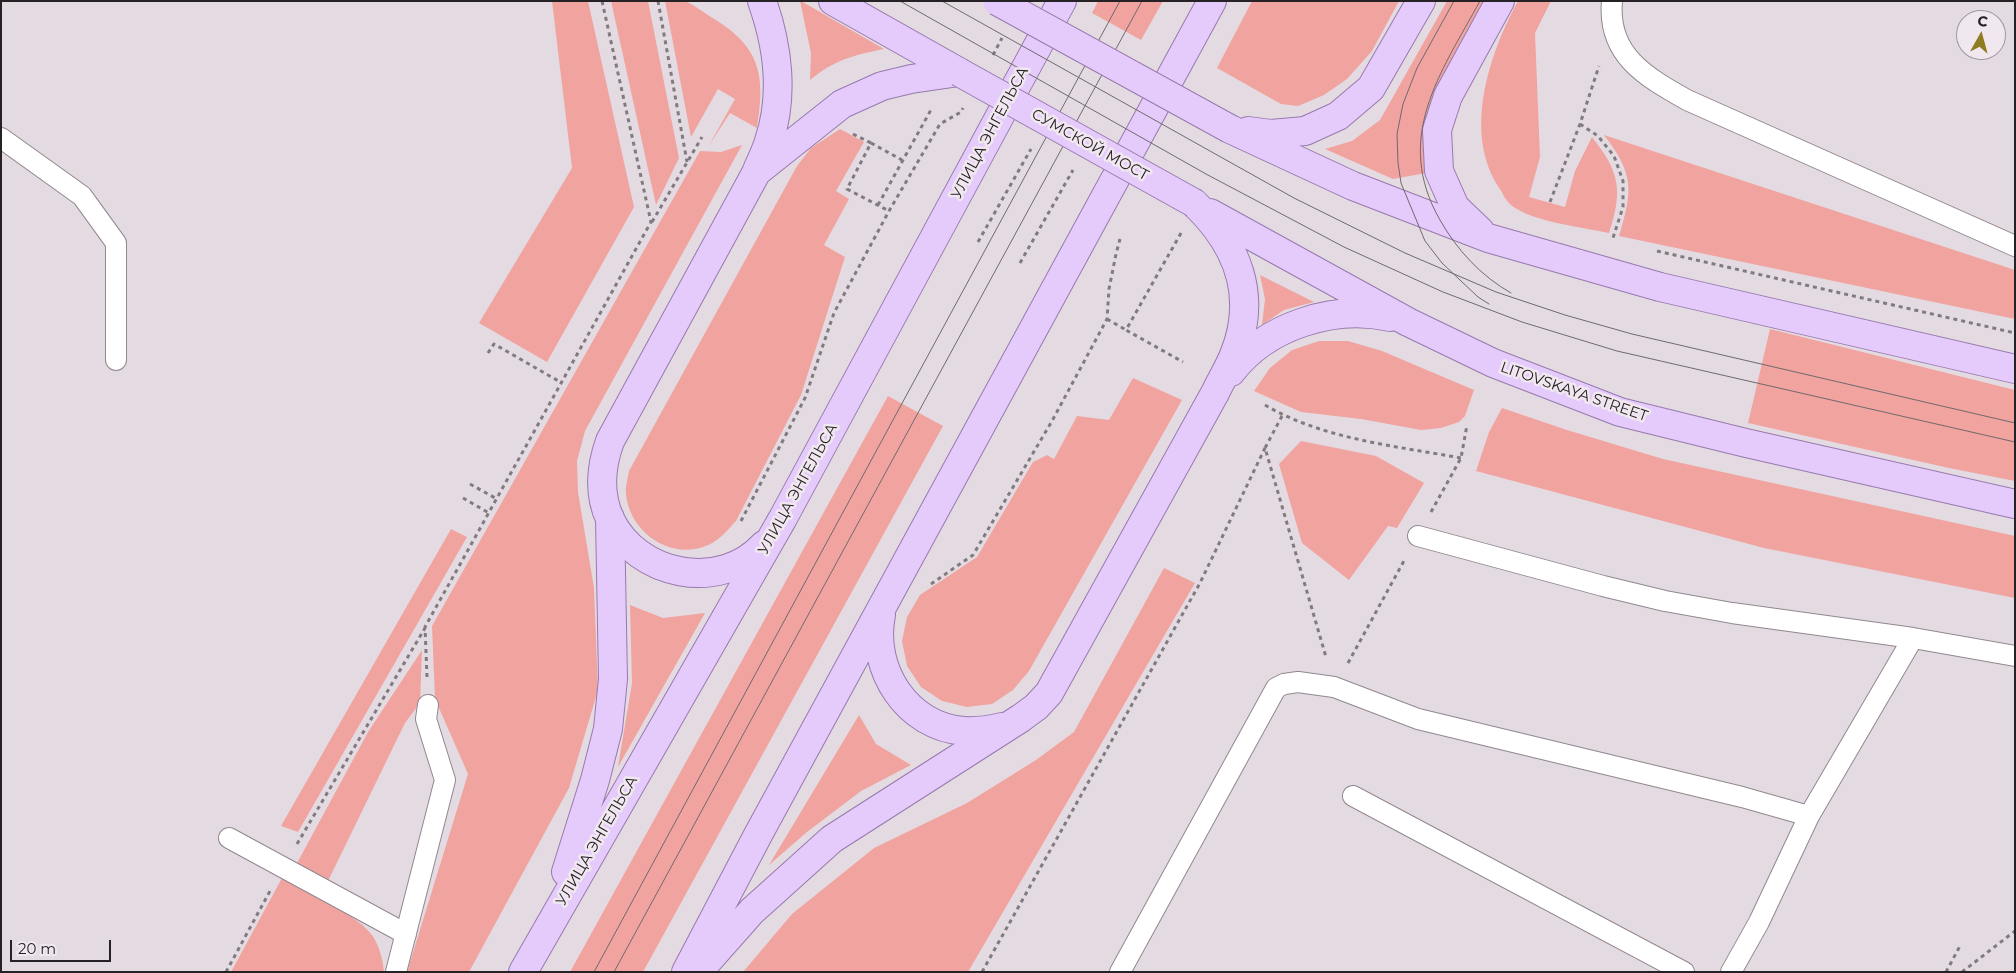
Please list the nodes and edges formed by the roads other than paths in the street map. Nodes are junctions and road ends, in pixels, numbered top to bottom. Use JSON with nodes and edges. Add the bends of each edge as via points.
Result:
{"nodes":[{"id":1,"x":762,"y":1,"type":"edge"},
{"id":2,"x":834,"y":1,"type":"edge"},
{"id":3,"x":997,"y":1,"type":"edge"},
{"id":4,"x":1062,"y":1,"type":"edge"},
{"id":5,"x":1212,"y":1,"type":"edge"},
{"id":6,"x":1422,"y":1,"type":"edge"},
{"id":7,"x":1500,"y":1,"type":"edge"},
{"id":8,"x":1612,"y":1,"type":"edge"},
{"id":9,"x":959,"y":72,"type":"junction"},
{"id":10,"x":1230,"y":129,"type":"junction"},
{"id":11,"x":1,"y":138,"type":"edge"},
{"id":12,"x":756,"y":173,"type":"junction"},
{"id":13,"x":1194,"y":203,"type":"junction"},
{"id":14,"x":1488,"y":238,"type":"junction"},
{"id":15,"x":2015,"y":246,"type":"edge"},
{"id":16,"x":1408,"y":322,"type":"junction"},
{"id":17,"x":116,"y":360,"type":"dead end"},
{"id":18,"x":2015,"y":369,"type":"edge"},
{"id":19,"x":1215,"y":392,"type":"junction"},
{"id":20,"x":2015,"y":504,"type":"edge"},
{"id":21,"x":610,"y":518,"type":"junction"},
{"id":22,"x":773,"y":535,"type":"junction"},
{"id":23,"x":1418,"y":536,"type":"dead end"},
{"id":24,"x":887,"y":598,"type":"junction"},
{"id":25,"x":1913,"y":638,"type":"junction"},
{"id":26,"x":2015,"y":656,"type":"edge"},
{"id":27,"x":428,"y":705,"type":"road end"},
{"id":28,"x":1021,"y":718,"type":"junction"},
{"id":29,"x":1353,"y":796,"type":"dead end"},
{"id":30,"x":1809,"y":816,"type":"junction"},
{"id":31,"x":229,"y":838,"type":"dead end"},
{"id":32,"x":406,"y":934,"type":"junction"},
{"id":33,"x":537,"y":946,"type":"junction"},
{"id":34,"x":396,"y":972,"type":"edge"},
{"id":35,"x":523,"y":972,"type":"edge"},
{"id":36,"x":686,"y":972,"type":"edge"},
{"id":37,"x":698,"y":972,"type":"edge"},
{"id":38,"x":1120,"y":972,"type":"edge"},
{"id":39,"x":1684,"y":972,"type":"edge"},
{"id":40,"x":1732,"y":972,"type":"edge"}],
"edges":[{"from":1,"to":12,"type":"main road","via":[[768,17],[778,83],[769,141]]},
{"from":2,"to":9,"type":"main road","name":"СУМСКОЙ МОСТ"},
{"from":3,"to":10,"type":"main road","bridge":true},
{"from":4,"to":22,"type":"main road","name":"УЛИЦА ЭНГЕЛЬСА"},
{"from":5,"to":24,"type":"main road"},
{"from":6,"to":10,"type":"main road","via":[[1371,88],[1338,116],[1305,131],[1271,134]]},
{"from":7,"to":14,"type":"main road","via":[[1448,96],[1437,130],[1439,171],[1455,207]]},
{"from":8,"to":15,"type":"lane","via":[[1612,25],[1619,44],[1629,60],[1663,86],[1696,104]]},
{"from":9,"to":12,"type":"main road","via":[[882,86],[842,104]]},
{"from":9,"to":13,"type":"main road","name":"СУМСКОЙ МОСТ","bridge":true},
{"from":10,"to":14,"type":"main road","via":[[1353,186]]},
{"from":11,"to":17,"type":"lane","via":[[82,196],[116,243]]},
{"from":12,"to":21,"type":"main road","via":[[610,441],[602,479]]},
{"from":13,"to":16,"type":"main road","name":"LITOVSKAYA STREET"},
{"from":13,"to":19,"type":"main road","via":[[1226,239],[1242,284],[1241,332],[1234,355]]},
{"from":14,"to":18,"type":"main road","via":[[1660,287]]},
{"from":16,"to":19,"type":"main road","via":[[1378,314],[1316,318],[1286,329],[1260,344],[1235,366]]},
{"from":16,"to":20,"type":"main road","name":"LITOVSKAYA STREET","via":[[1492,363],[1620,412]]},
{"from":19,"to":28,"type":"main road","via":[[1050,692]]},
{"from":21,"to":22,"type":"main road","via":[[619,535],[633,550],[667,569],[685,573],[725,569],[760,550]]},
{"from":21,"to":33,"type":"main road","via":[[613,679],[608,729],[571,858]]},
{"from":22,"to":33,"type":"main road","name":"УЛИЦА ЭНГЕЛЬСА"},
{"from":23,"to":25,"type":"lane","via":[[1665,601]]},
{"from":24,"to":28,"type":"main road","via":[[880,617],[880,656],[886,675],[909,707],[944,727],[963,731],[1002,727]]},
{"from":24,"to":36,"type":"main road"},
{"from":25,"to":26,"type":"lane"},
{"from":25,"to":30,"type":"lane"},
{"from":27,"to":32,"type":"lane","via":[[426,718],[445,780]]},
{"from":28,"to":37,"type":"main road","via":[[832,839],[752,911]]},
{"from":29,"to":39,"type":"lane"},
{"from":30,"to":38,"type":"lane","via":[[1418,719],[1334,687],[1298,682],[1284,684],[1276,688]]},
{"from":30,"to":40,"type":"lane"},
{"from":31,"to":32,"type":"lane"},
{"from":32,"to":34,"type":"lane"},
{"from":33,"to":35,"type":"main road","name":"УЛИЦА ЭНГЕЛЬСА"}]}
